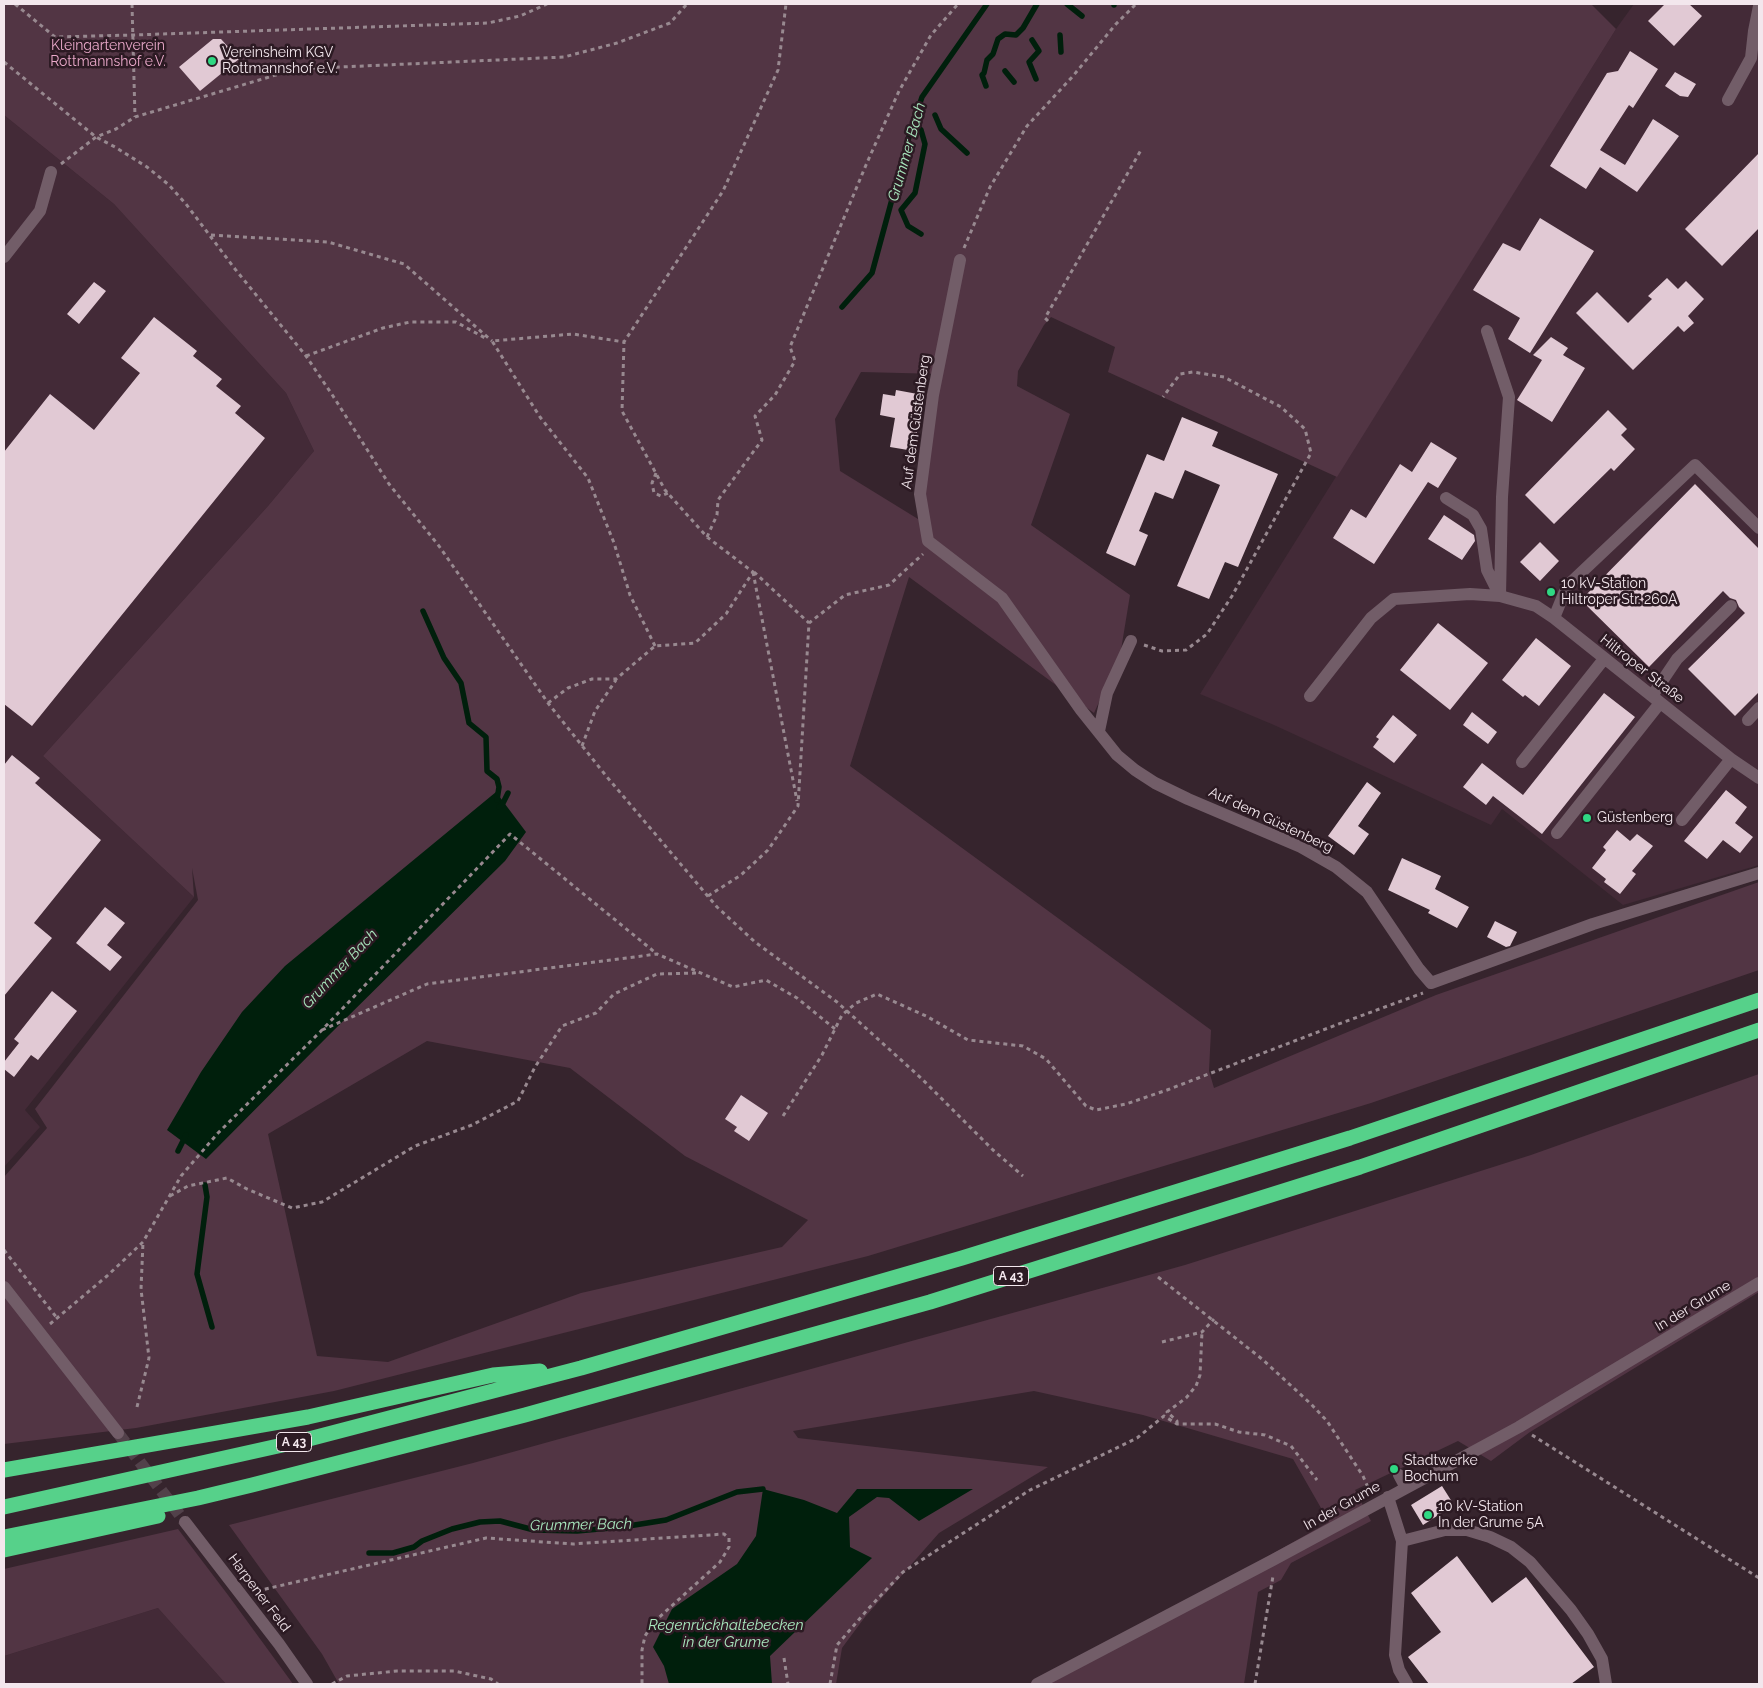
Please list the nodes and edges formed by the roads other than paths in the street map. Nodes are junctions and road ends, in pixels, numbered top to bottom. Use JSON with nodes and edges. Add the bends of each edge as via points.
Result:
{"nodes":[{"id":1,"x":1759,"y":6,"type":"edge"},
{"id":2,"x":1728,"y":100,"type":"dead end"},
{"id":3,"x":51,"y":172,"type":"road end"},
{"id":4,"x":4,"y":257,"type":"edge"},
{"id":5,"x":960,"y":260,"type":"road end"},
{"id":6,"x":1487,"y":331,"type":"dead end"},
{"id":7,"x":1446,"y":498,"type":"dead end"},
{"id":8,"x":1759,"y":528,"type":"edge"},
{"id":9,"x":1500,"y":596,"type":"junction"},
{"id":10,"x":1731,"y":606,"type":"dead end"},
{"id":11,"x":1554,"y":618,"type":"junction"},
{"id":12,"x":1131,"y":641,"type":"road end"},
{"id":13,"x":1604,"y":659,"type":"junction"},
{"id":14,"x":1310,"y":696,"type":"dead end"},
{"id":15,"x":1656,"y":699,"type":"junction"},
{"id":16,"x":1759,"y":708,"type":"edge"},
{"id":17,"x":1748,"y":720,"type":"dead end"},
{"id":18,"x":1099,"y":731,"type":"junction"},
{"id":19,"x":1731,"y":759,"type":"junction"},
{"id":20,"x":1522,"y":762,"type":"dead end"},
{"id":21,"x":1759,"y":778,"type":"edge"},
{"id":22,"x":1682,"y":820,"type":"dead end"},
{"id":23,"x":1557,"y":833,"type":"dead end"},
{"id":24,"x":1759,"y":873,"type":"edge"},
{"id":25,"x":1759,"y":1000,"type":"edge"},
{"id":26,"x":1759,"y":1030,"type":"edge"},
{"id":27,"x":1759,"y":1283,"type":"edge"},
{"id":28,"x":4,"y":1287,"type":"edge"},
{"id":29,"x":582,"y":1368,"type":"junction"},
{"id":30,"x":118,"y":1433,"type":"tunnel mouth"},
{"id":31,"x":4,"y":1470,"type":"edge"},
{"id":32,"x":1399,"y":1475,"type":"dead end"},
{"id":33,"x":1406,"y":1488,"type":"junction"},
{"id":34,"x":1388,"y":1497,"type":"junction"},
{"id":35,"x":198,"y":1498,"type":"junction"},
{"id":36,"x":4,"y":1507,"type":"edge"},
{"id":37,"x":185,"y":1522,"type":"tunnel mouth"},
{"id":38,"x":4,"y":1536,"type":"edge"},
{"id":39,"x":1402,"y":1541,"type":"junction"},
{"id":40,"x":4,"y":1550,"type":"edge"},
{"id":41,"x":307,"y":1684,"type":"edge"},
{"id":42,"x":1037,"y":1684,"type":"edge"},
{"id":43,"x":1408,"y":1684,"type":"edge"},
{"id":44,"x":1606,"y":1684,"type":"edge"}],
"edges":[{"from":1,"to":2,"type":"street","via":[[1751,58]]},
{"from":3,"to":4,"type":"street","via":[[40,211]]},
{"from":5,"to":18,"type":"street","name":"Auf dem Güstenberg","via":[[933,395],[920,494],[928,541],[1002,598]]},
{"from":6,"to":9,"type":"street","via":[[1509,397]]},
{"from":7,"to":9,"type":"street","via":[[1473,515],[1481,529],[1487,570]]},
{"from":8,"to":11,"type":"street","via":[[1695,466],[1567,586]]},
{"from":9,"to":11,"type":"street","name":"Hiltroper Straße","via":[[1536,606]]},
{"from":9,"to":14,"type":"street","name":"Hiltroper Straße","via":[[1470,594],[1394,599],[1371,618]]},
{"from":10,"to":15,"type":"street","via":[[1677,659]]},
{"from":11,"to":13,"type":"street","name":"Hiltroper Straße"},
{"from":12,"to":18,"type":"street","via":[[1107,693]]},
{"from":13,"to":15,"type":"street","name":"Hiltroper Straße"},
{"from":13,"to":20,"type":"street"},
{"from":15,"to":19,"type":"street","name":"Hiltroper Straße"},
{"from":15,"to":23,"type":"street"},
{"from":16,"to":17,"type":"street"},
{"from":18,"to":24,"type":"street","name":"Auf dem Güstenberg","via":[[1117,755],[1155,783],[1301,847],[1336,867],[1367,892],[1431,982],[1592,924]]},
{"from":19,"to":21,"type":"street","name":"Hiltroper Straße"},
{"from":19,"to":22,"type":"street"},
{"from":25,"to":29,"type":"highway","number":"A 43","via":[[1350,1138],[962,1258]]},
{"from":26,"to":35,"type":"highway","number":"A 43","via":[[1360,1167],[930,1302],[525,1415]]},
{"from":27,"to":33,"type":"street","name":"In der Grume","via":[[1519,1427]]},
{"from":28,"to":30,"type":"street"},
{"from":29,"to":31,"type":"highway","via":[[494,1375],[308,1417]]},
{"from":29,"to":36,"type":"highway","number":"A 43","via":[[305,1440]]},
{"from":32,"to":33,"type":"street"},
{"from":33,"to":34,"type":"street","name":"In der Grume"},
{"from":34,"to":39,"type":"street"},
{"from":34,"to":42,"type":"street","name":"In der Grume"},
{"from":35,"to":38,"type":"highway","number":"A 43"},
{"from":35,"to":40,"type":"highway","via":[[158,1516]]},
{"from":37,"to":41,"type":"street","name":"Harpener Feld"},
{"from":39,"to":43,"type":"street","via":[[1395,1655]]},
{"from":39,"to":44,"type":"street","via":[[1445,1530],[1467,1530],[1511,1547],[1530,1562],[1571,1610],[1602,1659]]}]}
